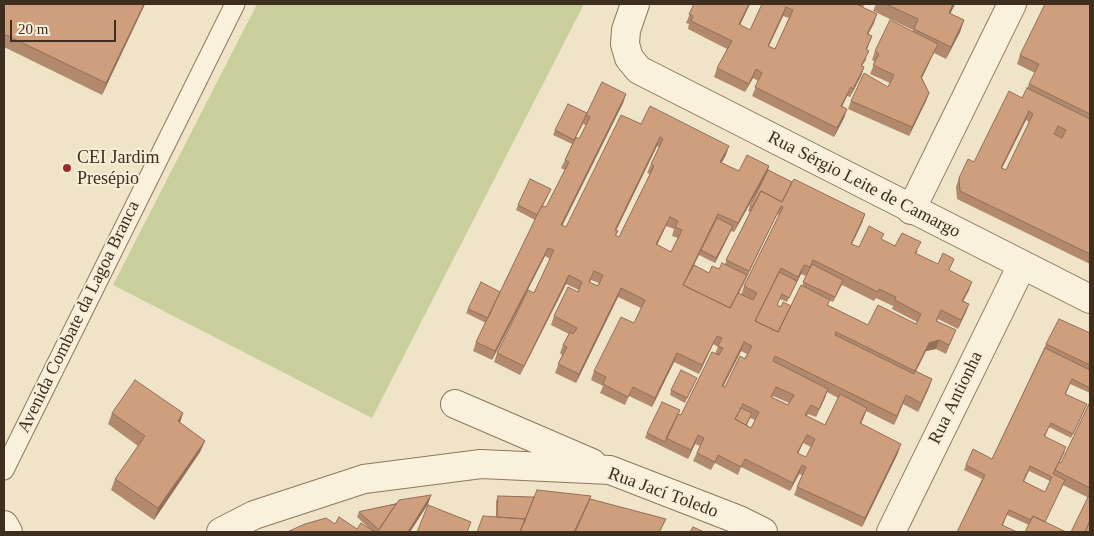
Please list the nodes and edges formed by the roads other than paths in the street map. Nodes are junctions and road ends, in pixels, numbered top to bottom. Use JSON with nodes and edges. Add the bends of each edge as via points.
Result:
{"nodes":[{"id":1,"x":235,"y":4,"type":"edge"},
{"id":2,"x":635,"y":4,"type":"edge"},
{"id":3,"x":1012,"y":4,"type":"edge"},
{"id":4,"x":910,"y":210,"type":"junction"},
{"id":5,"x":1022,"y":264,"type":"junction"},
{"id":6,"x":1090,"y":299,"type":"edge"},
{"id":7,"x":456,"y":404,"type":"dead end"},
{"id":8,"x":4,"y":470,"type":"edge"},
{"id":9,"x":610,"y":470,"type":"junction"},
{"id":10,"x":4,"y":525,"type":"edge"},
{"id":11,"x":8,"y":532,"type":"edge"},
{"id":12,"x":221,"y":532,"type":"edge"},
{"id":13,"x":763,"y":532,"type":"edge"},
{"id":14,"x":891,"y":532,"type":"edge"}],
"edges":[{"from":1,"to":8,"type":"lane","name":"Avenida Combate da Lagoa Branca"},
{"from":2,"to":4,"type":"street","name":"Rua Sérgio Leite de Camargo","via":[[625,44],[629,58],[639,70]]},
{"from":3,"to":4,"type":"street"},
{"from":4,"to":5,"type":"street","name":"Rua Sérgio Leite de Camargo"},
{"from":5,"to":6,"type":"street","name":"Rua Sérgio Leite de Camargo"},
{"from":5,"to":14,"type":"street","name":"Rua Antionha"},
{"from":7,"to":9,"type":"street"},
{"from":9,"to":12,"type":"street","name":"Rua Jací Toledo","via":[[481,464],[364,479],[254,515]]},
{"from":9,"to":13,"type":"street","name":"Rua Jací Toledo"},
{"from":10,"to":11,"type":"street"}]}
